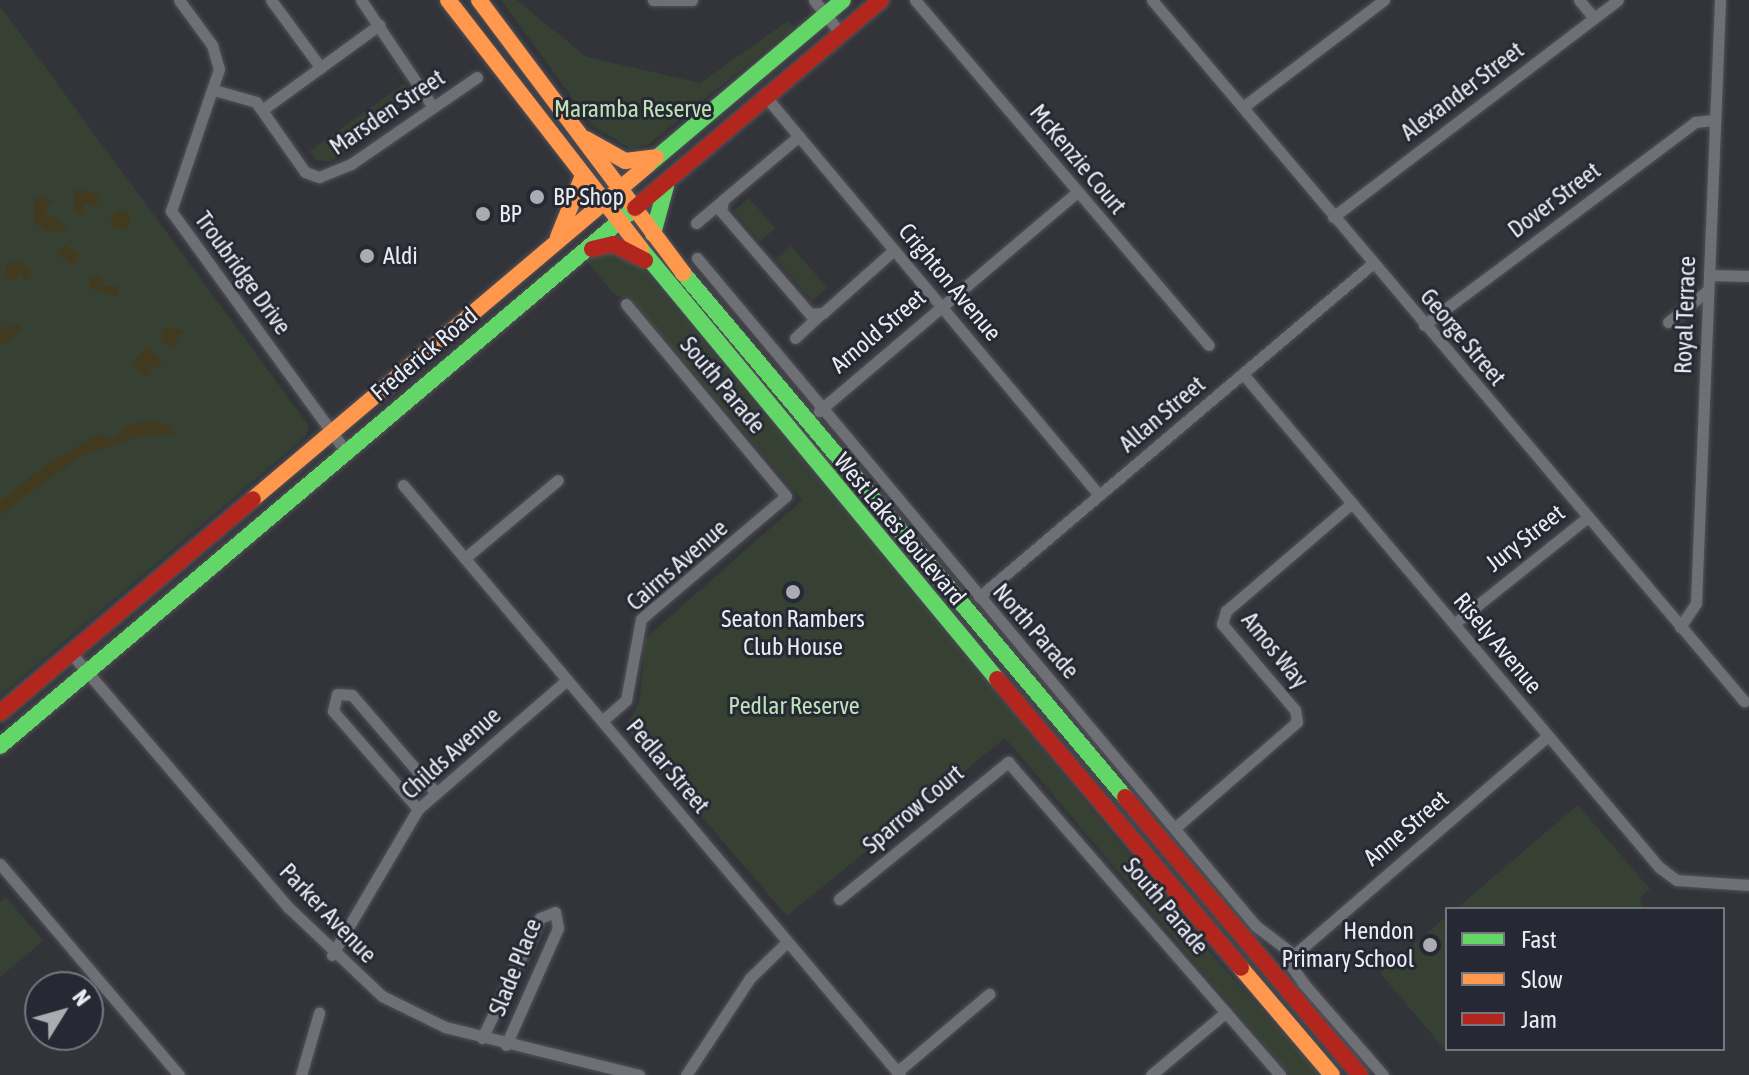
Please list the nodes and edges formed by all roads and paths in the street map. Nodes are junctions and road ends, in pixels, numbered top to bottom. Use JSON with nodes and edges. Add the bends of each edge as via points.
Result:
{"nodes":[{"id":1,"x":179,"y":0,"type":"edge"},
{"id":2,"x":271,"y":0,"type":"edge"},
{"id":3,"x":361,"y":0,"type":"edge"},
{"id":4,"x":448,"y":0,"type":"edge"},
{"id":5,"x":479,"y":0,"type":"edge"},
{"id":6,"x":653,"y":0,"type":"edge"},
{"id":7,"x":692,"y":0,"type":"edge"},
{"id":8,"x":814,"y":0,"type":"edge"},
{"id":9,"x":843,"y":0,"type":"edge"},
{"id":10,"x":881,"y":0,"type":"edge"},
{"id":11,"x":915,"y":0,"type":"edge"},
{"id":12,"x":1152,"y":0,"type":"edge"},
{"id":13,"x":1384,"y":0,"type":"edge"},
{"id":14,"x":1579,"y":0,"type":"edge"},
{"id":15,"x":1618,"y":0,"type":"edge"},
{"id":16,"x":1720,"y":0,"type":"edge"},
{"id":17,"x":825,"y":15,"type":"junction"},
{"id":18,"x":1594,"y":18,"type":"junction"},
{"id":19,"x":379,"y":25,"type":"junction"},
{"id":20,"x":841,"y":34,"type":"junction"},
{"id":21,"x":321,"y":68,"type":"junction"},
{"id":22,"x":477,"y":77,"type":"dead end"},
{"id":23,"x":214,"y":90,"type":"junction"},
{"id":24,"x":766,"y":97,"type":"junction"},
{"id":25,"x":431,"y":104,"type":"junction"},
{"id":26,"x":1243,"y":107,"type":"junction"},
{"id":27,"x":262,"y":110,"type":"junction"},
{"id":28,"x":1714,"y":120,"type":"junction"},
{"id":29,"x":568,"y":126,"type":"junction"},
{"id":30,"x":799,"y":136,"type":"junction"},
{"id":31,"x":656,"y":157,"type":"junction"},
{"id":32,"x":582,"y":178,"type":"junction"},
{"id":33,"x":667,"y":181,"type":"junction"},
{"id":34,"x":618,"y":190,"type":"junction"},
{"id":35,"x":1077,"y":192,"type":"junction"},
{"id":36,"x":723,"y":200,"type":"junction"},
{"id":37,"x":602,"y":203,"type":"junction"},
{"id":38,"x":635,"y":210,"type":"junction"},
{"id":39,"x":1333,"y":217,"type":"junction"},
{"id":40,"x":619,"y":223,"type":"junction"},
{"id":41,"x":696,"y":223,"type":"dead end"},
{"id":42,"x":653,"y":234,"type":"junction"},
{"id":43,"x":555,"y":242,"type":"junction"},
{"id":44,"x":587,"y":250,"type":"junction"},
{"id":45,"x":894,"y":250,"type":"junction"},
{"id":46,"x":697,"y":258,"type":"dead end"},
{"id":47,"x":650,"y":262,"type":"junction"},
{"id":48,"x":1372,"y":264,"type":"junction"},
{"id":49,"x":683,"y":273,"type":"junction"},
{"id":50,"x":1709,"y":275,"type":"junction"},
{"id":51,"x":1749,"y":276,"type":"edge"},
{"id":52,"x":715,"y":281,"type":"junction"},
{"id":53,"x":1707,"y":291,"type":"junction"},
{"id":54,"x":626,"y":304,"type":"dead end"},
{"id":55,"x":941,"y":306,"type":"junction"},
{"id":56,"x":823,"y":313,"type":"junction"},
{"id":57,"x":1668,"y":322,"type":"dead end"},
{"id":58,"x":1424,"y":325,"type":"junction"},
{"id":59,"x":795,"y":338,"type":"dead end"},
{"id":60,"x":1209,"y":345,"type":"dead end"},
{"id":61,"x":1243,"y":374,"type":"junction"},
{"id":62,"x":819,"y":411,"type":"junction"},
{"id":63,"x":331,"y":431,"type":"junction"},
{"id":64,"x":346,"y":452,"type":"junction"},
{"id":65,"x":558,"y":480,"type":"dead end"},
{"id":66,"x":403,"y":485,"type":"dead end"},
{"id":67,"x":1099,"y":495,"type":"junction"},
{"id":68,"x":786,"y":496,"type":"joint"},
{"id":69,"x":1352,"y":503,"type":"junction"},
{"id":70,"x":1588,"y":517,"type":"junction"},
{"id":71,"x":465,"y":558,"type":"junction"},
{"id":72,"x":979,"y":597,"type":"junction"},
{"id":73,"x":1454,"y":624,"type":"junction"},
{"id":74,"x":1680,"y":627,"type":"junction"},
{"id":75,"x":71,"y":653,"type":"junction"},
{"id":76,"x":87,"y":672,"type":"junction"},
{"id":77,"x":567,"y":680,"type":"junction"},
{"id":78,"x":1744,"y":701,"type":"dead end"},
{"id":79,"x":0,"y":713,"type":"edge"},
{"id":80,"x":602,"y":721,"type":"junction"},
{"id":81,"x":1548,"y":736,"type":"junction"},
{"id":82,"x":0,"y":746,"type":"edge"},
{"id":83,"x":1018,"y":767,"type":"joint"},
{"id":84,"x":436,"y":793,"type":"junction"},
{"id":85,"x":418,"y":809,"type":"junction"},
{"id":86,"x":1176,"y":827,"type":"junction"},
{"id":87,"x":0,"y":864,"type":"edge"},
{"id":88,"x":1749,"y":885,"type":"edge"},
{"id":89,"x":839,"y":899,"type":"dead end"},
{"id":90,"x":786,"y":943,"type":"junction"},
{"id":91,"x":332,"y":955,"type":"junction"},
{"id":92,"x":1294,"y":955,"type":"junction"},
{"id":93,"x":989,"y":994,"type":"dead end"},
{"id":94,"x":1322,"y":1004,"type":"junction"},
{"id":95,"x":1226,"y":1012,"type":"junction"},
{"id":96,"x":319,"y":1013,"type":"dead end"},
{"id":97,"x":1319,"y":1027,"type":"junction"},
{"id":98,"x":482,"y":1038,"type":"junction"},
{"id":99,"x":506,"y":1045,"type":"junction"},
{"id":100,"x":899,"y":1074,"type":"edge"},
{"id":101,"x":179,"y":1075,"type":"edge"},
{"id":102,"x":301,"y":1075,"type":"edge"},
{"id":103,"x":639,"y":1075,"type":"edge"},
{"id":104,"x":686,"y":1075,"type":"edge"},
{"id":105,"x":1151,"y":1075,"type":"edge"},
{"id":106,"x":1280,"y":1075,"type":"edge"},
{"id":107,"x":1332,"y":1075,"type":"edge"},
{"id":108,"x":1360,"y":1075,"type":"edge"},
{"id":109,"x":1383,"y":1075,"type":"edge"}],
"edges":[{"from":1,"to":23,"type":"street","name":"Troubridge Drive","via":[[217,56]]},
{"from":2,"to":21,"type":"street"},
{"from":3,"to":19,"type":"street"},
{"from":4,"to":32,"type":"main road","name":"West Lakes Boulevard"},
{"from":5,"to":29,"type":"main road","name":"West Lakes Boulevard"},
{"from":6,"to":7,"type":"street"},
{"from":8,"to":17,"type":"street"},
{"from":9,"to":17,"type":"main road","name":"Frederick Road"},
{"from":10,"to":20,"type":"main road","name":"Frederick Road"},
{"from":11,"to":35,"type":"street","name":"McKenzie Court"},
{"from":12,"to":26,"type":"street","name":"George Street"},
{"from":13,"to":26,"type":"street"},
{"from":14,"to":18,"type":"street"},
{"from":15,"to":18,"type":"street","name":"Alexander Street"},
{"from":16,"to":28,"type":"street","name":"Royal Terrace"},
{"from":17,"to":20,"type":"street"},
{"from":17,"to":31,"type":"main road","name":"Frederick Road"},
{"from":18,"to":39,"type":"street","name":"Alexander Street"},
{"from":19,"to":21,"type":"street"},
{"from":19,"to":25,"type":"street"},
{"from":20,"to":24,"type":"main road","name":"Frederick Road"},
{"from":21,"to":27,"type":"street"},
{"from":22,"to":25,"type":"street","name":"Marsden Street"},
{"from":23,"to":27,"type":"street"},
{"from":23,"to":63,"type":"street","name":"Troubridge Drive","via":[[171,211]]},
{"from":24,"to":30,"type":"street","name":"Crighton Avenue"},
{"from":24,"to":33,"type":"main road","name":"Frederick Road"},
{"from":25,"to":27,"type":"street","name":"Marsden Street","via":[[351,164],[319,177],[305,172]]},
{"from":26,"to":39,"type":"street","name":"George Street"},
{"from":28,"to":50,"type":"street","name":"Royal Terrace"},
{"from":28,"to":58,"type":"street","name":"Dover Street","via":[[1695,122]]},
{"from":29,"to":31,"type":"main road","via":[[625,161]]},
{"from":29,"to":34,"type":"main road","name":"West Lakes Boulevard"},
{"from":30,"to":36,"type":"street"},
{"from":30,"to":45,"type":"street","name":"Crighton Avenue"},
{"from":31,"to":34,"type":"main road","name":"Frederick Road"},
{"from":32,"to":37,"type":"main road","name":"West Lakes Boulevard"},
{"from":32,"to":43,"type":"main road"},
{"from":33,"to":38,"type":"main road","name":"Frederick Road"},
{"from":33,"to":42,"type":"main road"},
{"from":34,"to":37,"type":"main road","name":"Frederick Road"},
{"from":34,"to":38,"type":"main road","name":"West Lakes Boulevard"},
{"from":35,"to":55,"type":"street","name":"Arnold Street"},
{"from":35,"to":60,"type":"street","name":"McKenzie Court"},
{"from":36,"to":41,"type":"street"},
{"from":36,"to":56,"type":"street","via":[[721,211],[810,314]]},
{"from":37,"to":40,"type":"main road","name":"West Lakes Boulevard"},
{"from":37,"to":43,"type":"main road","name":"Frederick Road"},
{"from":38,"to":40,"type":"main road","name":"Frederick Road"},
{"from":38,"to":42,"type":"main road","name":"West Lakes Boulevard"},
{"from":39,"to":48,"type":"street","name":"George Street"},
{"from":40,"to":44,"type":"main road","name":"Frederick Road"},
{"from":40,"to":47,"type":"main road","name":"West Lakes Boulevard"},
{"from":42,"to":49,"type":"main road","name":"West Lakes Boulevard"},
{"from":43,"to":63,"type":"main road","name":"Frederick Road"},
{"from":44,"to":47,"type":"main road","via":[[613,244]]},
{"from":44,"to":64,"type":"main road","name":"Frederick Road"},
{"from":45,"to":55,"type":"street","name":"Crighton Avenue"},
{"from":45,"to":56,"type":"street"},
{"from":46,"to":52,"type":"street","name":"North Parade"},
{"from":47,"to":107,"type":"main road","name":"West Lakes Boulevard"},
{"from":48,"to":58,"type":"street","name":"George Street"},
{"from":48,"to":61,"type":"street","name":"Allan Street"},
{"from":49,"to":52,"type":"street"},
{"from":49,"to":97,"type":"main road","name":"West Lakes Boulevard"},
{"from":50,"to":51,"type":"street"},
{"from":50,"to":53,"type":"street","name":"Royal Terrace"},
{"from":52,"to":62,"type":"street","name":"North Parade"},
{"from":53,"to":57,"type":"street"},
{"from":53,"to":74,"type":"street","name":"Royal Terrace","via":[[1696,603]]},
{"from":54,"to":68,"type":"street","name":"South Parade"},
{"from":55,"to":62,"type":"street","name":"Arnold Street"},
{"from":55,"to":67,"type":"street","name":"Crighton Avenue"},
{"from":56,"to":59,"type":"street"},
{"from":58,"to":70,"type":"street","name":"George Street"},
{"from":61,"to":67,"type":"street","name":"Allan Street"},
{"from":61,"to":69,"type":"street","name":"Risely Avenue"},
{"from":62,"to":72,"type":"street","name":"North Parade"},
{"from":63,"to":64,"type":"street"},
{"from":63,"to":75,"type":"main road","name":"Frederick Road"},
{"from":64,"to":76,"type":"main road","name":"Frederick Road"},
{"from":65,"to":71,"type":"street"},
{"from":66,"to":71,"type":"street","name":"Pedlar Street"},
{"from":67,"to":72,"type":"street","name":"Allan Street"},
{"from":68,"to":80,"type":"street","name":"Cairns Avenue","via":[[641,619],[626,700]]},
{"from":69,"to":73,"type":"street","name":"Risely Avenue"},
{"from":69,"to":86,"type":"street","name":"Amos Way","via":[[1226,611],[1222,624],[1295,710],[1297,722]]},
{"from":70,"to":73,"type":"street","name":"Jury Street"},
{"from":70,"to":74,"type":"street","name":"George Street"},
{"from":71,"to":77,"type":"street","name":"Pedlar Street"},
{"from":72,"to":86,"type":"street","name":"North Parade"},
{"from":73,"to":81,"type":"street","name":"Risely Avenue"},
{"from":74,"to":78,"type":"street","name":"George Street"},
{"from":75,"to":76,"type":"street","name":"Parker Avenue"},
{"from":75,"to":79,"type":"main road","name":"Frederick Road"},
{"from":76,"to":82,"type":"main road","name":"Frederick Road"},
{"from":76,"to":91,"type":"street","name":"Parker Avenue"},
{"from":77,"to":80,"type":"street","name":"Pedlar Street"},
{"from":77,"to":84,"type":"street","name":"Childs Avenue"},
{"from":80,"to":90,"type":"street","name":"Pedlar Street"},
{"from":81,"to":88,"type":"street","name":"Risely Avenue","via":[[1667,874]]},
{"from":81,"to":92,"type":"street","name":"Anne Street"},
{"from":83,"to":89,"type":"street","name":"Sparrow Court","via":[[999,765]]},
{"from":83,"to":95,"type":"street","name":"South Parade"},
{"from":84,"to":85,"type":"street","name":"Childs Avenue"},
{"from":84,"to":85,"type":"street","via":[[352,695],[337,694],[333,711]]},
{"from":85,"to":91,"type":"street","name":"Childs Avenue"},
{"from":86,"to":92,"type":"street","name":"North Parade","via":[[1270,941]]},
{"from":87,"to":101,"type":"street"},
{"from":90,"to":100,"type":"street","name":"Pedlar Street"},
{"from":90,"to":104,"type":"street","via":[[750,978]]},
{"from":91,"to":98,"type":"street","name":"Parker Avenue","via":[[416,1015]]},
{"from":92,"to":94,"type":"street","name":"North Parade","via":[[1292,967]]},
{"from":93,"to":100,"type":"street"},
{"from":94,"to":97,"type":"street"},
{"from":94,"to":109,"type":"street","name":"North Parade"},
{"from":95,"to":105,"type":"street"},
{"from":95,"to":106,"type":"street","name":"South Parade"},
{"from":96,"to":102,"type":"street"},
{"from":97,"to":108,"type":"main road","name":"West Lakes Boulevard"},
{"from":98,"to":99,"type":"street","name":"Parker Avenue"},
{"from":98,"to":99,"type":"street","name":"Slade Place","via":[[540,918],[555,912],[558,928]]},
{"from":99,"to":103,"type":"street","name":"Parker Avenue"}]}
